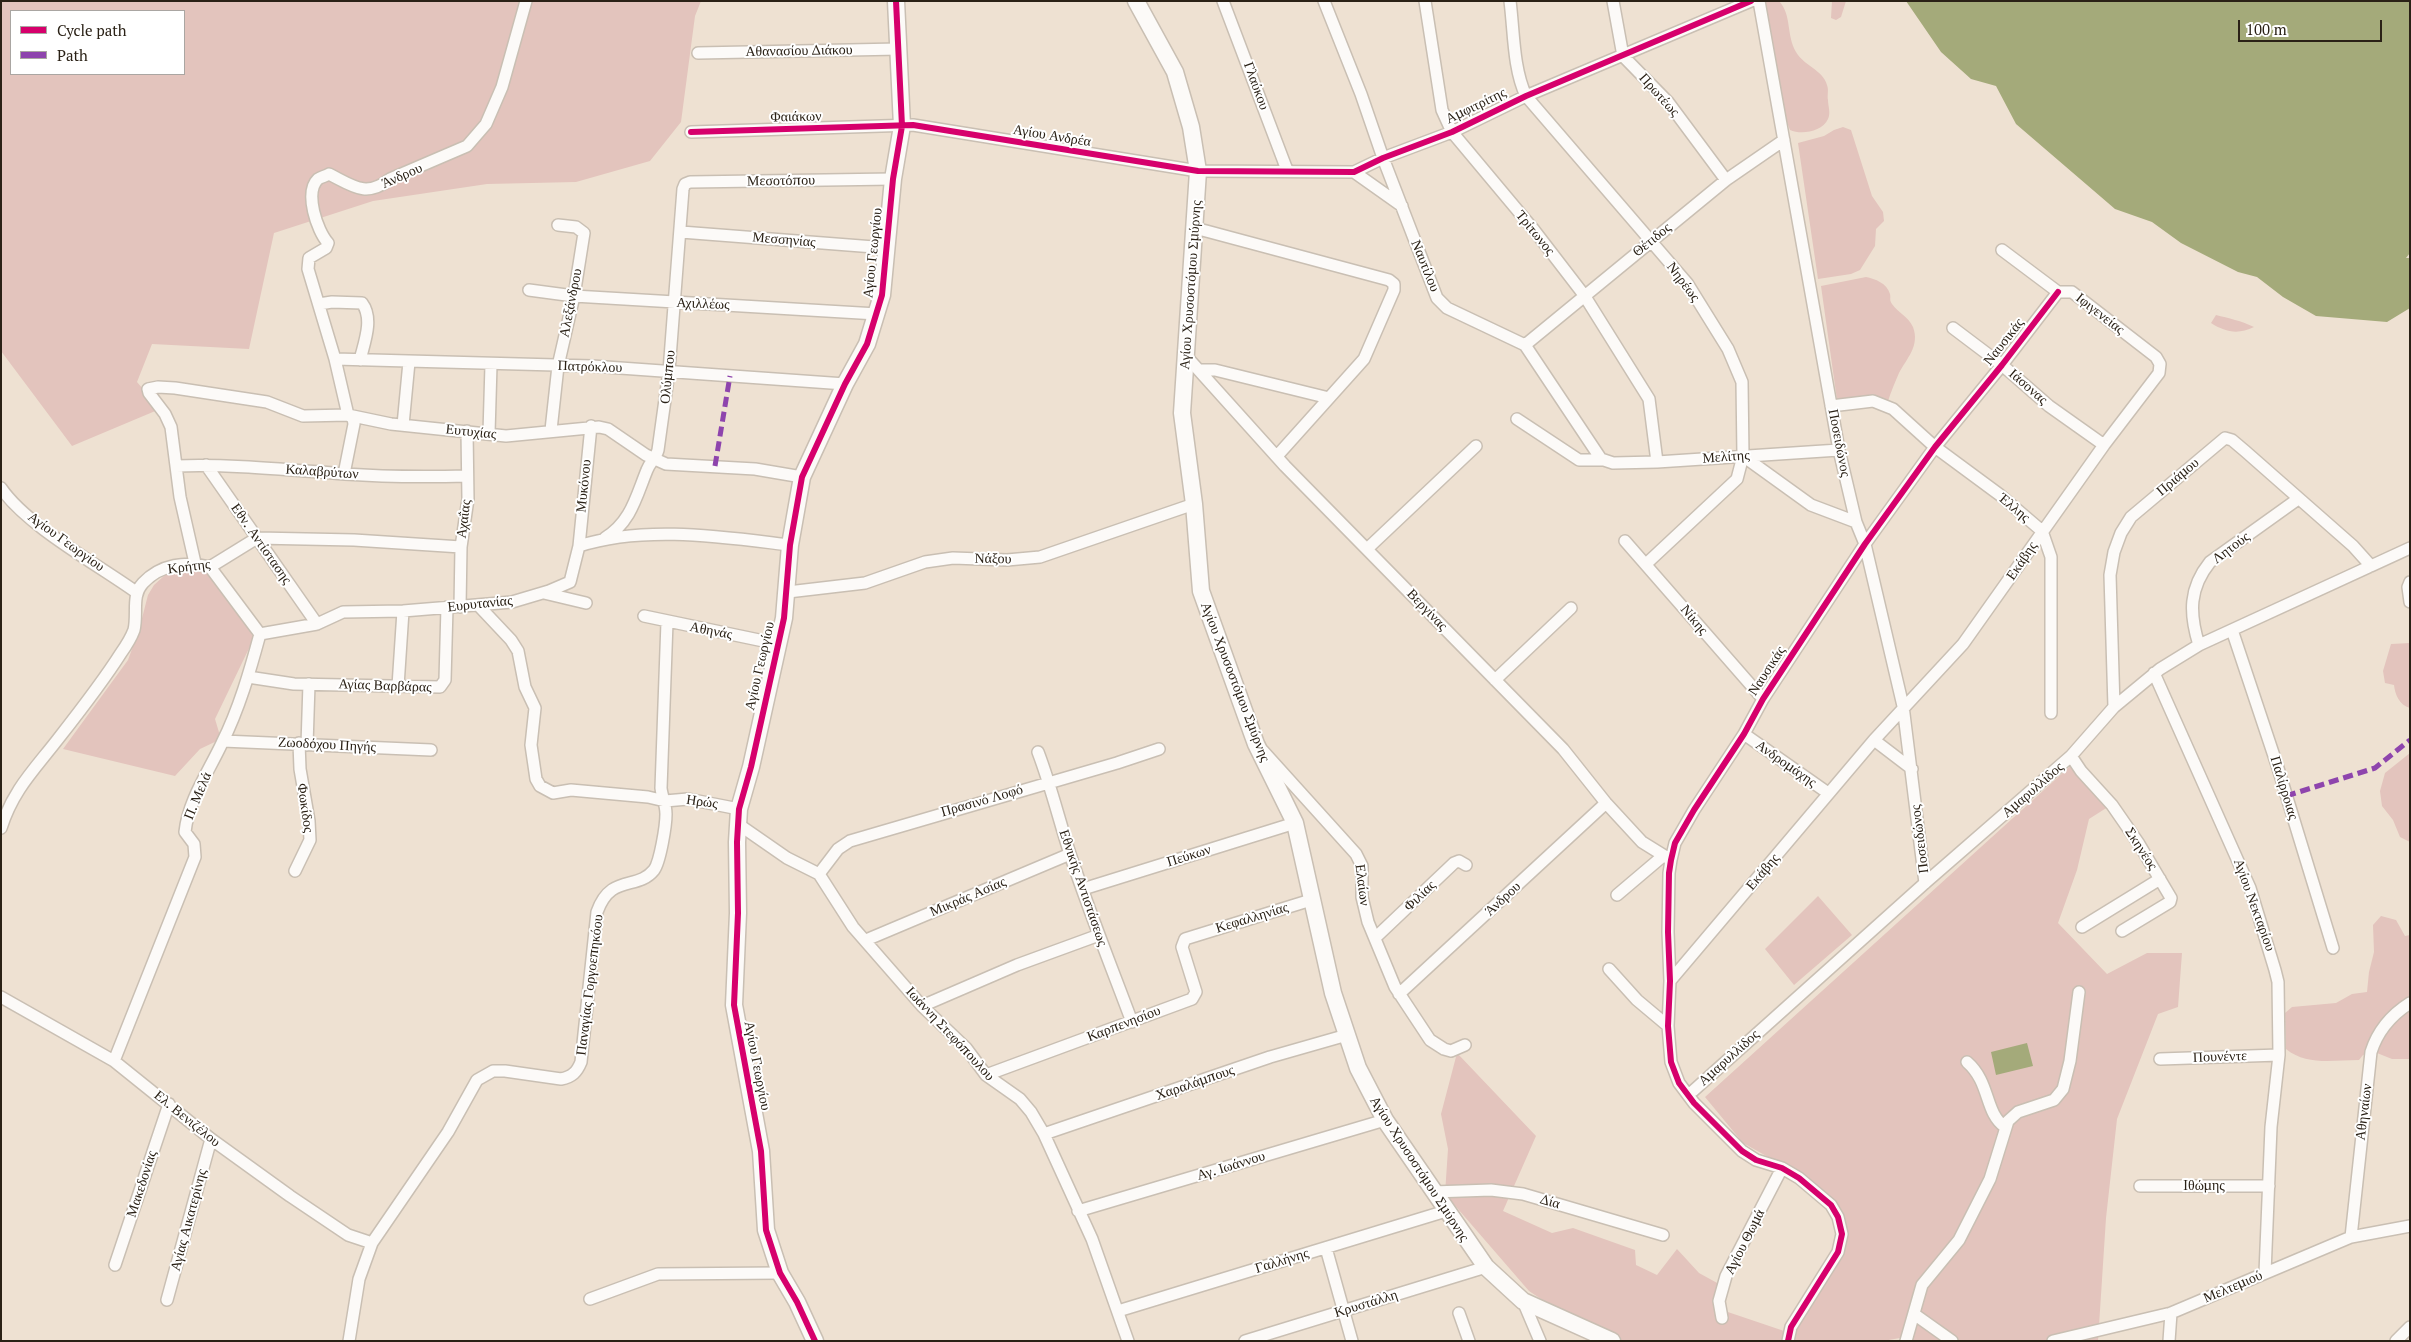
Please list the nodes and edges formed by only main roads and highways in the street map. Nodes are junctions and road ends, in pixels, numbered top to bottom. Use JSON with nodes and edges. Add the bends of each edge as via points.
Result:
{"nodes":[{"id":1,"x":896,"y":1,"type":"edge"},
{"id":2,"x":1136,"y":1,"type":"edge"},
{"id":3,"x":815,"y":1341,"type":"edge"},
{"id":4,"x":1612,"y":1341,"type":"edge"}],
"edges":[{"from":1,"to":3,"type":"main road","name":"Αγίου Γεωργίου","via":[[902,126],[893,179],[885,275],[867,344],[802,477],[790,545],[788,592],[739,816],[734,1004],[761,1150],[766,1230],[780,1273]]},
{"from":2,"to":4,"type":"main road","name":"Αγίου Χρυσοστόμου Σμύρνης","via":[[1175,72],[1191,127],[1198,171],[1182,413],[1201,591],[1256,744],[1295,823],[1333,993],[1346,1035],[1370,1095],[1385,1120],[1486,1267],[1523,1300]]}]}
